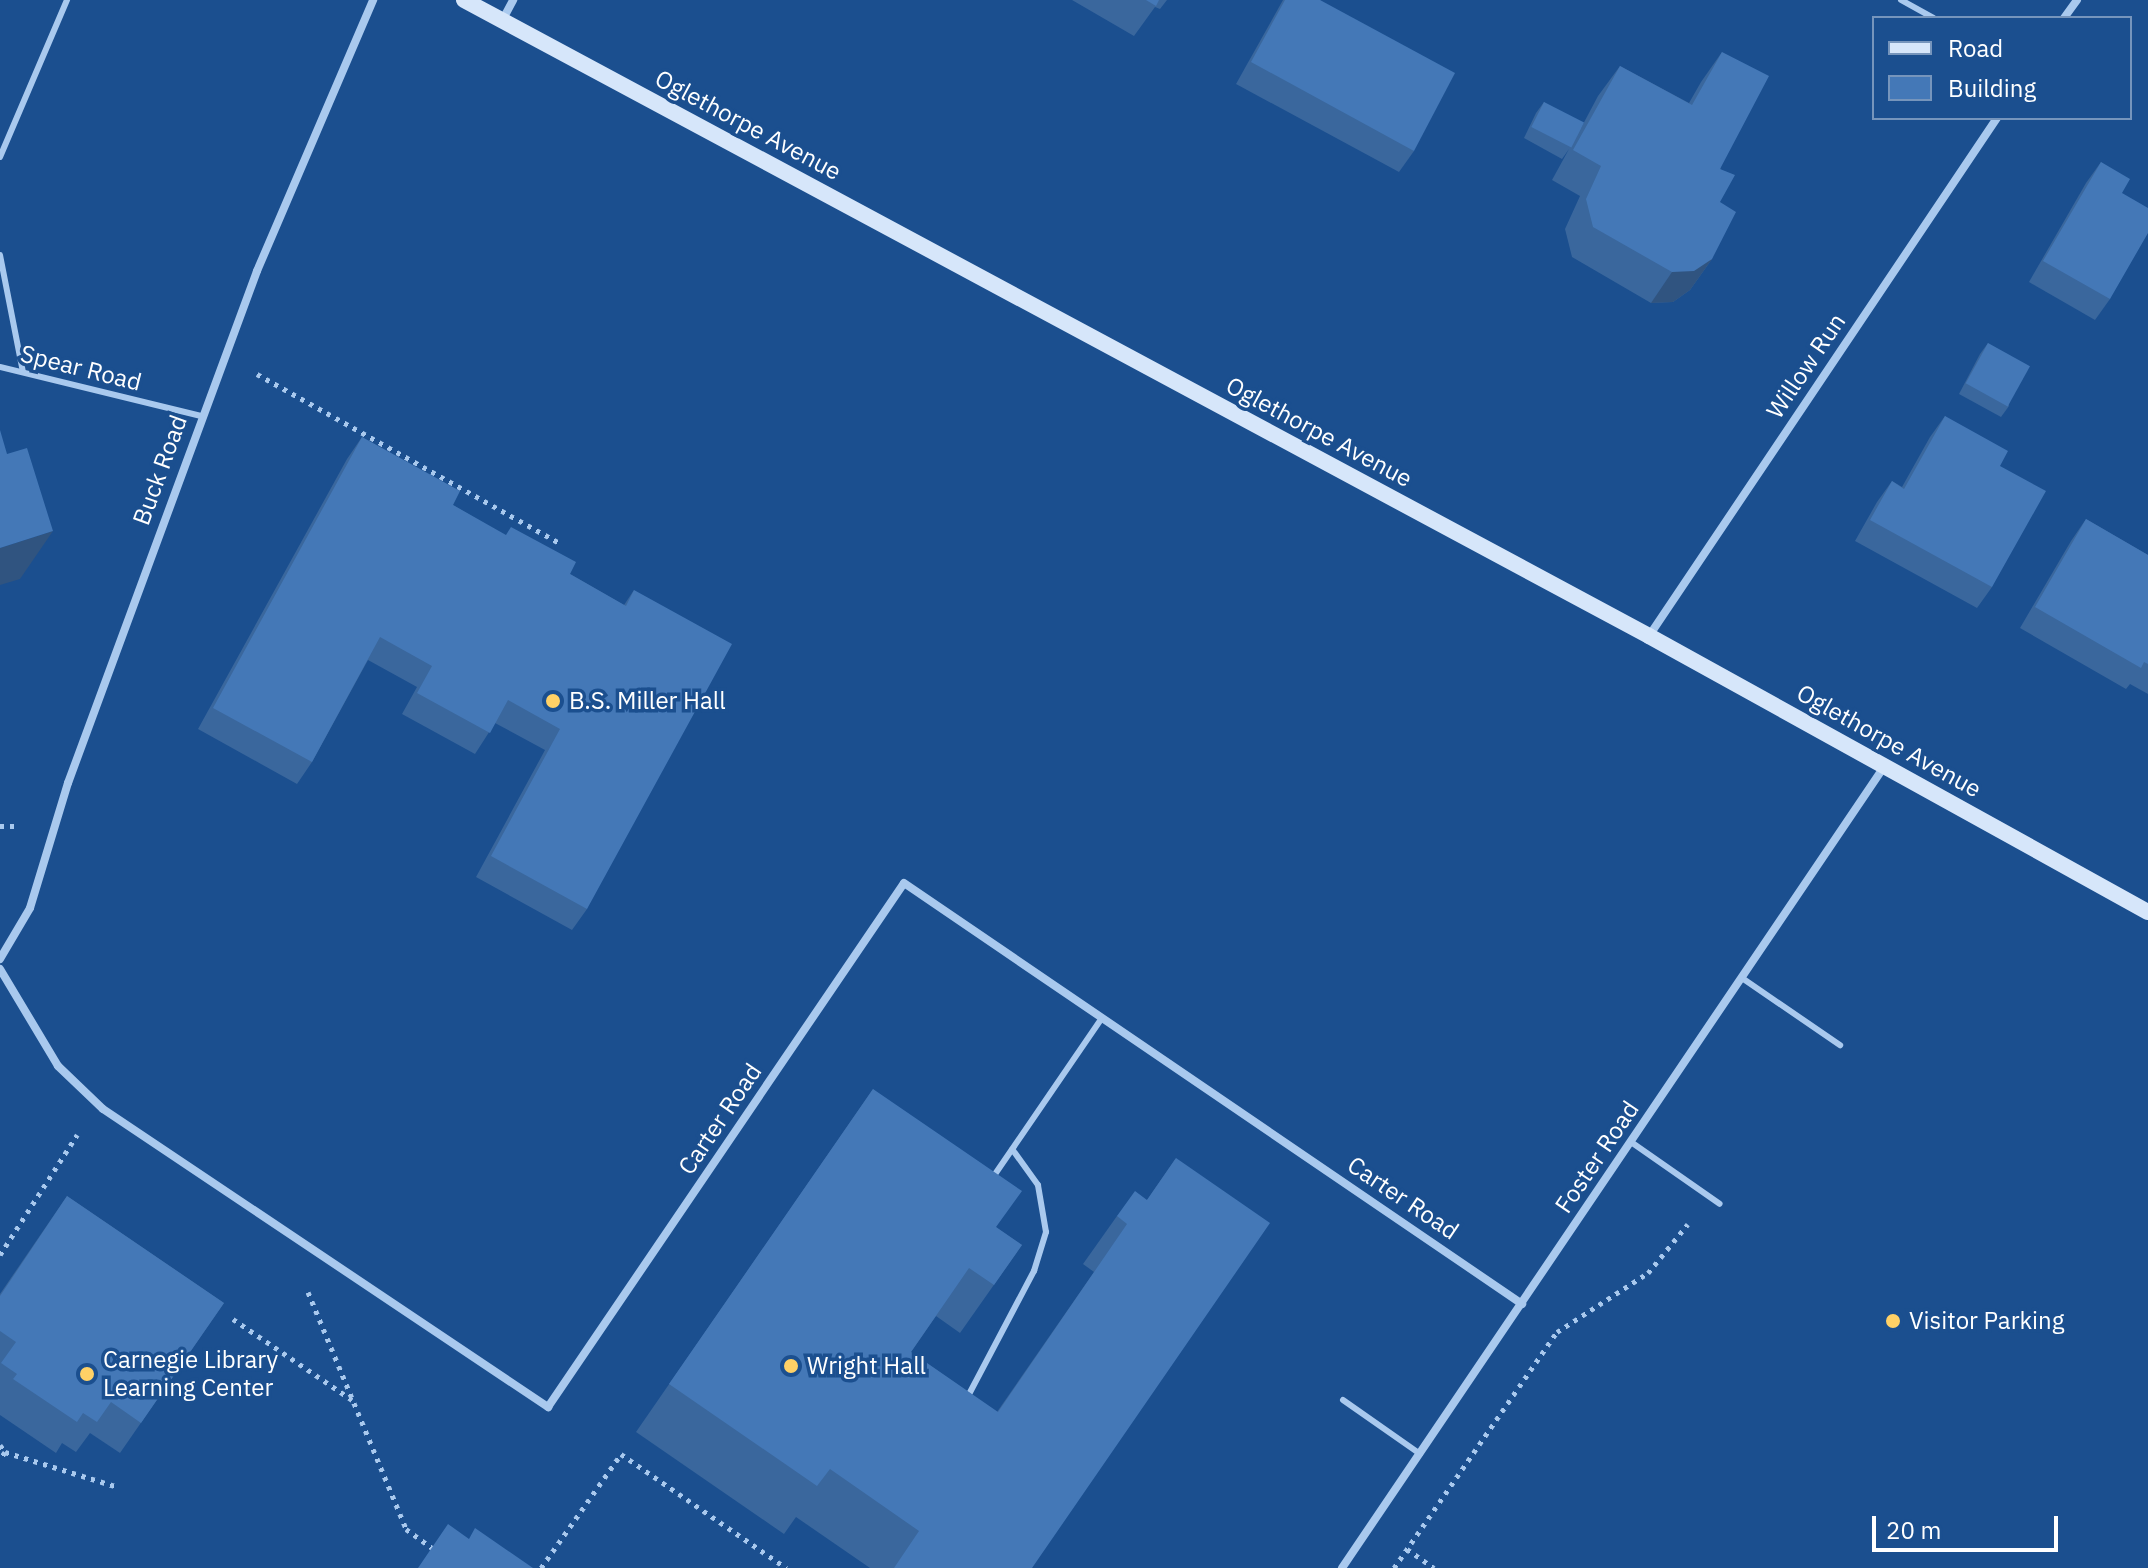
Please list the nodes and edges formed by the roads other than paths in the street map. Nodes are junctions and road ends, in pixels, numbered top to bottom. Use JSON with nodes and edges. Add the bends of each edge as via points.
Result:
{"nodes":[{"id":1,"x":67,"y":0,"type":"edge"},
{"id":2,"x":373,"y":0,"type":"edge"},
{"id":3,"x":464,"y":0,"type":"edge"},
{"id":4,"x":513,"y":0,"type":"edge"},
{"id":5,"x":1901,"y":0,"type":"edge"},
{"id":6,"x":1929,"y":16,"type":"edge"},
{"id":7,"x":502,"y":21,"type":"junction"},
{"id":8,"x":1996,"y":120,"type":"edge"},
{"id":9,"x":0,"y":157,"type":"edge"},
{"id":10,"x":0,"y":255,"type":"edge"},
{"id":11,"x":0,"y":367,"type":"edge"},
{"id":12,"x":23,"y":372,"type":"junction"},
{"id":13,"x":201,"y":416,"type":"junction"},
{"id":14,"x":1649,"y":636,"type":"junction"},
{"id":15,"x":1884,"y":767,"type":"junction"},
{"id":16,"x":2148,"y":912,"type":"edge"},
{"id":17,"x":0,"y":959,"type":"edge"},
{"id":18,"x":0,"y":969,"type":"edge"},
{"id":19,"x":1742,"y":978,"type":"junction"},
{"id":20,"x":1102,"y":1018,"type":"junction"},
{"id":21,"x":1840,"y":1045,"type":"dead end"},
{"id":22,"x":1631,"y":1142,"type":"junction"},
{"id":23,"x":1012,"y":1149,"type":"junction"},
{"id":24,"x":987,"y":1186,"type":"edge"},
{"id":25,"x":1720,"y":1204,"type":"dead end"},
{"id":26,"x":1522,"y":1304,"type":"junction"},
{"id":27,"x":1343,"y":1400,"type":"dead end"},
{"id":28,"x":964,"y":1404,"type":"edge"},
{"id":29,"x":1420,"y":1454,"type":"junction"},
{"id":30,"x":1342,"y":1568,"type":"edge"}],
"edges":[{"from":1,"to":9,"type":"lane"},
{"from":2,"to":13,"type":"street","name":"Buck Road"},
{"from":3,"to":7,"type":"main road","name":"Oglethorpe Avenue"},
{"from":4,"to":7,"type":"street"},
{"from":5,"to":6,"type":"lane"},
{"from":7,"to":14,"type":"main road","name":"Oglethorpe Avenue"},
{"from":8,"to":14,"type":"street","name":"Willow Run"},
{"from":10,"to":12,"type":"lane"},
{"from":11,"to":12,"type":"lane","name":"Spear Road"},
{"from":12,"to":13,"type":"lane","name":"Spear Road"},
{"from":13,"to":17,"type":"street","name":"Buck Road","via":[[68,783],[30,908]]},
{"from":14,"to":15,"type":"main road","name":"Oglethorpe Avenue"},
{"from":15,"to":16,"type":"main road","name":"Oglethorpe Avenue"},
{"from":15,"to":19,"type":"street","name":"Foster Road"},
{"from":18,"to":20,"type":"street","name":"Carter Road","via":[[58,1066],[103,1109],[548,1407],[904,883]]},
{"from":19,"to":21,"type":"lane"},
{"from":19,"to":22,"type":"street","name":"Foster Road"},
{"from":20,"to":23,"type":"lane"},
{"from":20,"to":26,"type":"street","name":"Carter Road"},
{"from":22,"to":25,"type":"lane"},
{"from":22,"to":26,"type":"street","name":"Foster Road"},
{"from":23,"to":24,"type":"lane"},
{"from":23,"to":28,"type":"lane","via":[[1038,1185],[1046,1214],[1044,1241]]},
{"from":26,"to":29,"type":"street","name":"Foster Road"},
{"from":27,"to":29,"type":"lane"},
{"from":29,"to":30,"type":"street","name":"Foster Road"}]}
